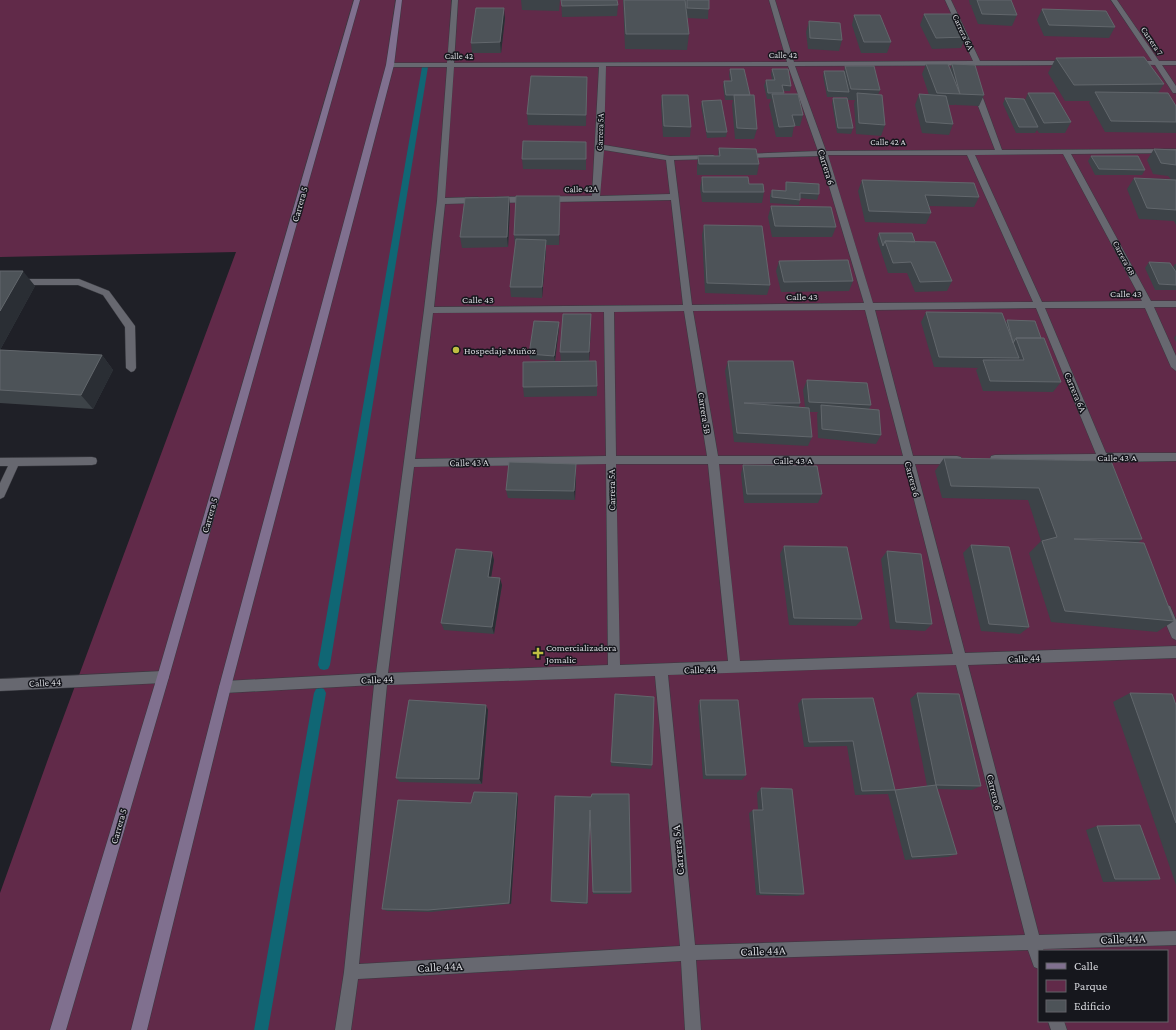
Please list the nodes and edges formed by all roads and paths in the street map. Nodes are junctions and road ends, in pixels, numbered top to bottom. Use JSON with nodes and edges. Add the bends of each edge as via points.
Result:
{"nodes":[{"id":1,"x":357,"y":0,"type":"edge"},
{"id":2,"x":399,"y":0,"type":"edge"},
{"id":3,"x":455,"y":0,"type":"edge"},
{"id":4,"x":772,"y":0,"type":"edge"},
{"id":5,"x":948,"y":0,"type":"edge"},
{"id":6,"x":1114,"y":0,"type":"edge"},
{"id":7,"x":1078,"y":63,"type":"edge"},
{"id":8,"x":1125,"y":63,"type":"edge"},
{"id":9,"x":1156,"y":63,"type":"junction"},
{"id":10,"x":1176,"y":63,"type":"edge"},
{"id":11,"x":791,"y":64,"type":"junction"},
{"id":12,"x":978,"y":64,"type":"junction"},
{"id":13,"x":451,"y":65,"type":"junction"},
{"id":14,"x":603,"y":65,"type":"junction"},
{"id":15,"x":390,"y":66,"type":"junction"},
{"id":16,"x":1176,"y":91,"type":"edge"},
{"id":17,"x":979,"y":98,"type":"edge"},
{"id":18,"x":600,"y":147,"type":"junction"},
{"id":19,"x":999,"y":151,"type":"junction"},
{"id":20,"x":970,"y":152,"type":"junction"},
{"id":21,"x":1066,"y":152,"type":"junction"},
{"id":22,"x":1176,"y":152,"type":"edge"},
{"id":23,"x":823,"y":153,"type":"junction"},
{"id":24,"x":724,"y":156,"type":"edge"},
{"id":25,"x":739,"y":156,"type":"edge"},
{"id":26,"x":670,"y":158,"type":"junction"},
{"id":27,"x":674,"y":197,"type":"junction"},
{"id":28,"x":596,"y":199,"type":"junction"},
{"id":29,"x":441,"y":201,"type":"junction"},
{"id":30,"x":0,"y":282,"type":"edge"},
{"id":31,"x":1148,"y":304,"type":"junction"},
{"id":32,"x":1176,"y":304,"type":"edge"},
{"id":33,"x":1040,"y":305,"type":"junction"},
{"id":34,"x":870,"y":306,"type":"junction"},
{"id":35,"x":609,"y":308,"type":"junction"},
{"id":36,"x":688,"y":308,"type":"junction"},
{"id":37,"x":429,"y":310,"type":"junction"},
{"id":38,"x":1176,"y":367,"type":"edge"},
{"id":39,"x":131,"y":368,"type":"dead end"},
{"id":40,"x":1103,"y":457,"type":"junction"},
{"id":41,"x":1176,"y":457,"type":"edge"},
{"id":42,"x":713,"y":459,"type":"junction"},
{"id":43,"x":986,"y":459,"type":"edge"},
{"id":44,"x":611,"y":460,"type":"junction"},
{"id":45,"x":970,"y":460,"type":"edge"},
{"id":46,"x":92,"y":461,"type":"dead end"},
{"id":47,"x":908,"y":461,"type":"junction"},
{"id":48,"x":0,"y":462,"type":"edge"},
{"id":49,"x":15,"y":462,"type":"junction"},
{"id":50,"x":410,"y":463,"type":"junction"},
{"id":51,"x":1109,"y":472,"type":"edge"},
{"id":52,"x":0,"y":494,"type":"edge"},
{"id":53,"x":1161,"y":597,"type":"edge"},
{"id":54,"x":1176,"y":634,"type":"edge"},
{"id":55,"x":1176,"y":652,"type":"edge"},
{"id":56,"x":962,"y":661,"type":"junction"},
{"id":57,"x":735,"y":668,"type":"junction"},
{"id":58,"x":661,"y":671,"type":"junction"},
{"id":59,"x":614,"y":672,"type":"junction"},
{"id":60,"x":163,"y":677,"type":"junction"},
{"id":61,"x":381,"y":679,"type":"junction"},
{"id":62,"x":0,"y":685,"type":"edge"},
{"id":63,"x":225,"y":687,"type":"junction"},
{"id":64,"x":1176,"y":938,"type":"edge"},
{"id":65,"x":1033,"y":942,"type":"junction"},
{"id":66,"x":688,"y":953,"type":"junction"},
{"id":67,"x":1038,"y":959,"type":"edge"},
{"id":68,"x":351,"y":972,"type":"junction"},
{"id":69,"x":58,"y":1030,"type":"edge"},
{"id":70,"x":139,"y":1030,"type":"edge"},
{"id":71,"x":343,"y":1030,"type":"edge"},
{"id":72,"x":693,"y":1030,"type":"edge"}],
"edges":[{"from":1,"to":60,"type":"main road","name":"Carrera 5"},
{"from":2,"to":15,"type":"main road"},
{"from":3,"to":13,"type":"street"},
{"from":4,"to":11,"type":"street","name":"Carrera 6"},
{"from":5,"to":12,"type":"street","name":"Carrera 6A"},
{"from":6,"to":9,"type":"street","name":"Carrera 7"},
{"from":7,"to":12,"type":"street","name":"Calle 42"},
{"from":8,"to":9,"type":"street"},
{"from":9,"to":10,"type":"street"},
{"from":9,"to":16,"type":"street","name":"Carrera 7"},
{"from":11,"to":12,"type":"street","name":"Calle 42"},
{"from":11,"to":14,"type":"street","name":"Calle 42"},
{"from":11,"to":23,"type":"street","name":"Carrera 6"},
{"from":13,"to":14,"type":"street","name":"Calle 42"},
{"from":13,"to":15,"type":"street","name":"Calle 42"},
{"from":13,"to":29,"type":"street"},
{"from":14,"to":18,"type":"street","name":"Carrera 5A"},
{"from":15,"to":63,"type":"main road"},
{"from":17,"to":19,"type":"street"},
{"from":18,"to":26,"type":"street"},
{"from":18,"to":28,"type":"street","name":"Carrera 5A"},
{"from":19,"to":20,"type":"street","name":"Calle 42 A"},
{"from":19,"to":21,"type":"street","name":"Calle 42 A"},
{"from":20,"to":23,"type":"street","name":"Calle 42 A"},
{"from":20,"to":33,"type":"street","name":"Carrera 6A"},
{"from":21,"to":22,"type":"street","name":"Calle 42 A"},
{"from":21,"to":31,"type":"street","name":"Carrera 6B"},
{"from":23,"to":25,"type":"street","name":"Calle 42 A"},
{"from":23,"to":34,"type":"street","name":"Carrera 6"},
{"from":24,"to":26,"type":"street"},
{"from":26,"to":27,"type":"street","name":"Carrera 5B"},
{"from":27,"to":28,"type":"street","name":"Calle 42A"},
{"from":27,"to":36,"type":"street","name":"Carrera 5B"},
{"from":28,"to":29,"type":"street","name":"Calle 42A"},
{"from":29,"to":37,"type":"street"},
{"from":30,"to":39,"type":"street","via":[[79,282],[106,293],[130,326]]},
{"from":31,"to":32,"type":"street","name":"Calle 43"},
{"from":31,"to":33,"type":"street","name":"Calle 43"},
{"from":31,"to":38,"type":"street","name":"Carrera 6B"},
{"from":33,"to":34,"type":"street","name":"Calle 43"},
{"from":33,"to":40,"type":"street","name":"Carrera 6A"},
{"from":34,"to":36,"type":"street","name":"Calle 43"},
{"from":34,"to":47,"type":"street","name":"Carrera 6"},
{"from":35,"to":36,"type":"street","name":"Calle 43"},
{"from":35,"to":37,"type":"street","name":"Calle 43"},
{"from":35,"to":44,"type":"street","name":"Carrera 5A"},
{"from":36,"to":42,"type":"street","name":"Carrera 5B"},
{"from":37,"to":50,"type":"street"},
{"from":40,"to":41,"type":"street","name":"Calle 43 A"},
{"from":40,"to":43,"type":"street","name":"Calle 43 A"},
{"from":40,"to":51,"type":"street","name":"Carrera 6A"},
{"from":42,"to":44,"type":"street","name":"Calle 43 A"},
{"from":42,"to":47,"type":"street","name":"Calle 43 A"},
{"from":42,"to":57,"type":"street","name":"Carrera 5B"},
{"from":44,"to":50,"type":"street","name":"Calle 43 A"},
{"from":44,"to":59,"type":"street","name":"Carrera 5A"},
{"from":45,"to":47,"type":"street","name":"Calle 43 A"},
{"from":46,"to":49,"type":"street"},
{"from":47,"to":56,"type":"street","name":"Carrera 6"},
{"from":48,"to":49,"type":"street"},
{"from":49,"to":52,"type":"street"},
{"from":50,"to":61,"type":"street"},
{"from":53,"to":54,"type":"street"},
{"from":55,"to":56,"type":"street","name":"Calle 44"},
{"from":56,"to":57,"type":"street","name":"Calle 44"},
{"from":56,"to":65,"type":"street","name":"Carrera 6"},
{"from":57,"to":58,"type":"street","name":"Calle 44"},
{"from":58,"to":59,"type":"street","name":"Calle 44"},
{"from":58,"to":66,"type":"street","name":"Carrera 5A"},
{"from":59,"to":61,"type":"street","name":"Calle 44"},
{"from":60,"to":62,"type":"street","name":"Calle 44"},
{"from":60,"to":69,"type":"main road","name":"Carrera 5"},
{"from":61,"to":63,"type":"street","name":"Calle 44"},
{"from":61,"to":68,"type":"street"},
{"from":63,"to":70,"type":"main road"},
{"from":64,"to":65,"type":"street","name":"Calle 44A"},
{"from":65,"to":66,"type":"street","name":"Calle 44A"},
{"from":65,"to":67,"type":"street","name":"Carrera 6"},
{"from":66,"to":68,"type":"street","name":"Calle 44A"},
{"from":66,"to":72,"type":"street","name":"Carrera 5A"},
{"from":68,"to":71,"type":"street"}]}
